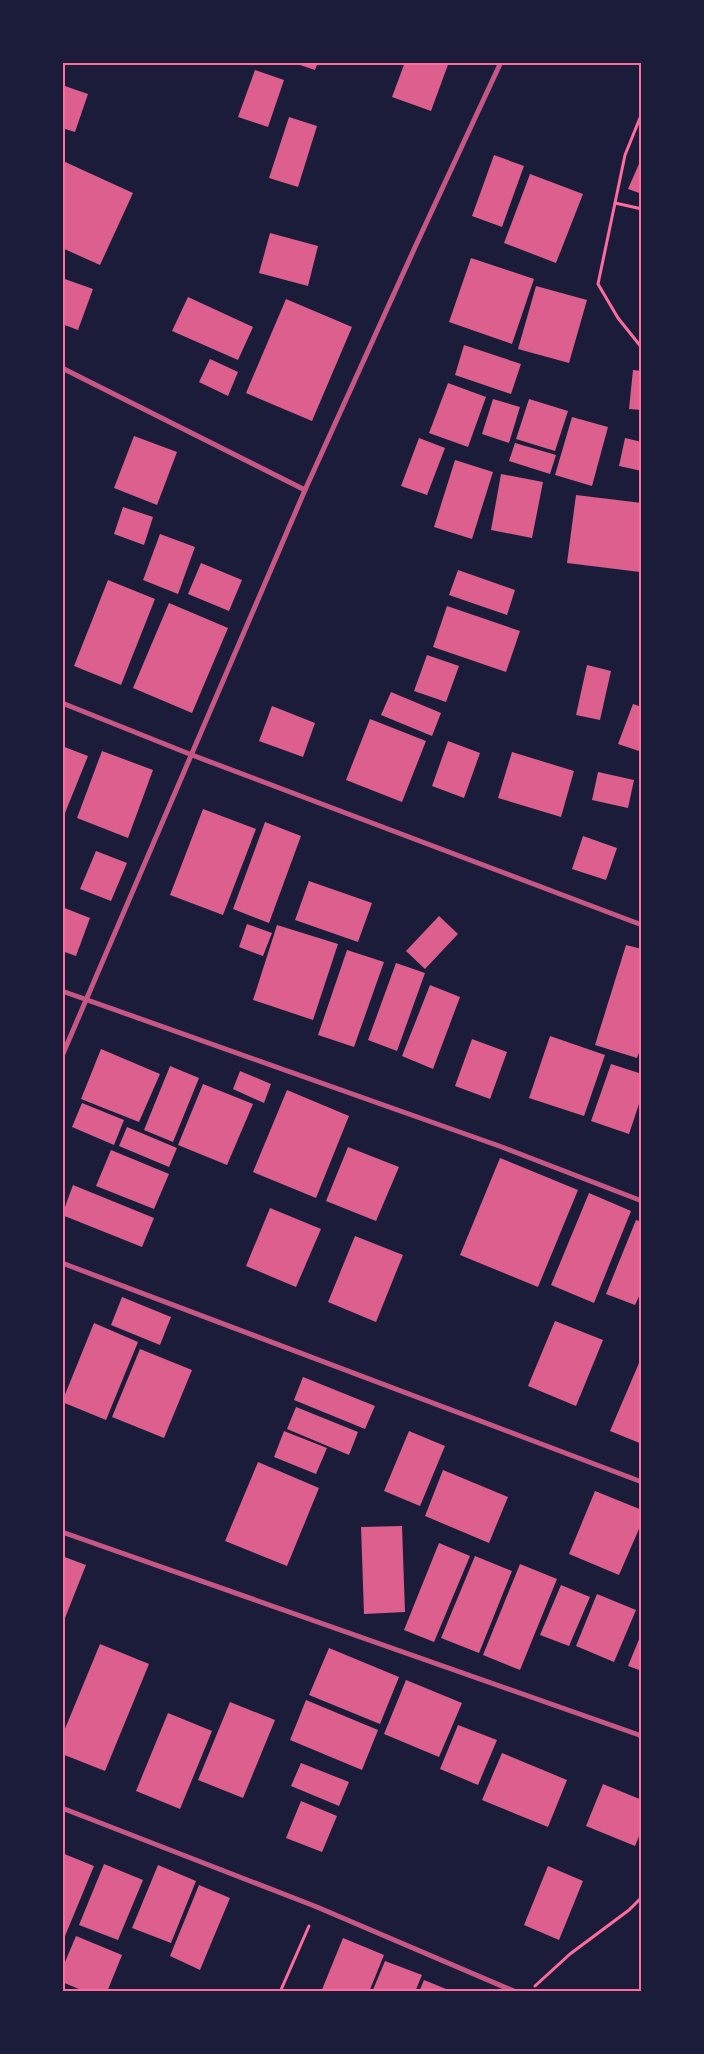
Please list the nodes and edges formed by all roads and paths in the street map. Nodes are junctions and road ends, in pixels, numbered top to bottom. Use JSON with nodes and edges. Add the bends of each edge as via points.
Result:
{"nodes":[{"id":1,"x":501,"y":62,"type":"edge"},
{"id":2,"x":642,"y":113,"type":"edge"},
{"id":3,"x":615,"y":203,"type":"junction"},
{"id":4,"x":642,"y":208,"type":"edge"},
{"id":5,"x":642,"y":348,"type":"edge"},
{"id":6,"x":62,"y":368,"type":"edge"},
{"id":7,"x":305,"y":490,"type":"junction"},
{"id":8,"x":62,"y":702,"type":"edge"},
{"id":9,"x":192,"y":755,"type":"junction"},
{"id":10,"x":642,"y":925,"type":"edge"},
{"id":11,"x":62,"y":991,"type":"edge"},
{"id":12,"x":86,"y":1000,"type":"junction"},
{"id":13,"x":62,"y":1056,"type":"edge"},
{"id":14,"x":642,"y":1201,"type":"edge"},
{"id":15,"x":62,"y":1263,"type":"edge"},
{"id":16,"x":642,"y":1482,"type":"edge"},
{"id":17,"x":62,"y":1532,"type":"edge"},
{"id":18,"x":642,"y":1736,"type":"edge"},
{"id":19,"x":62,"y":1808,"type":"edge"},
{"id":20,"x":642,"y":1898,"type":"edge"},
{"id":21,"x":317,"y":1908,"type":"junction"},
{"id":22,"x":280,"y":1992,"type":"edge"},
{"id":23,"x":516,"y":1992,"type":"edge"},
{"id":24,"x":529,"y":1992,"type":"edge"}],
"edges":[{"from":1,"to":7,"type":"street"},
{"from":2,"to":3,"type":"path","via":[[625,155]]},
{"from":3,"to":4,"type":"path"},
{"from":3,"to":5,"type":"path","via":[[598,284],[618,318]]},
{"from":6,"to":7,"type":"street"},
{"from":7,"to":9,"type":"street"},
{"from":8,"to":9,"type":"street"},
{"from":9,"to":10,"type":"street"},
{"from":9,"to":12,"type":"street"},
{"from":11,"to":12,"type":"street"},
{"from":12,"to":13,"type":"street"},
{"from":12,"to":14,"type":"street"},
{"from":15,"to":16,"type":"street"},
{"from":17,"to":18,"type":"street"},
{"from":19,"to":21,"type":"street"},
{"from":20,"to":24,"type":"path","via":[[570,1954]]},
{"from":21,"to":22,"type":"path"},
{"from":21,"to":23,"type":"street"}]}
